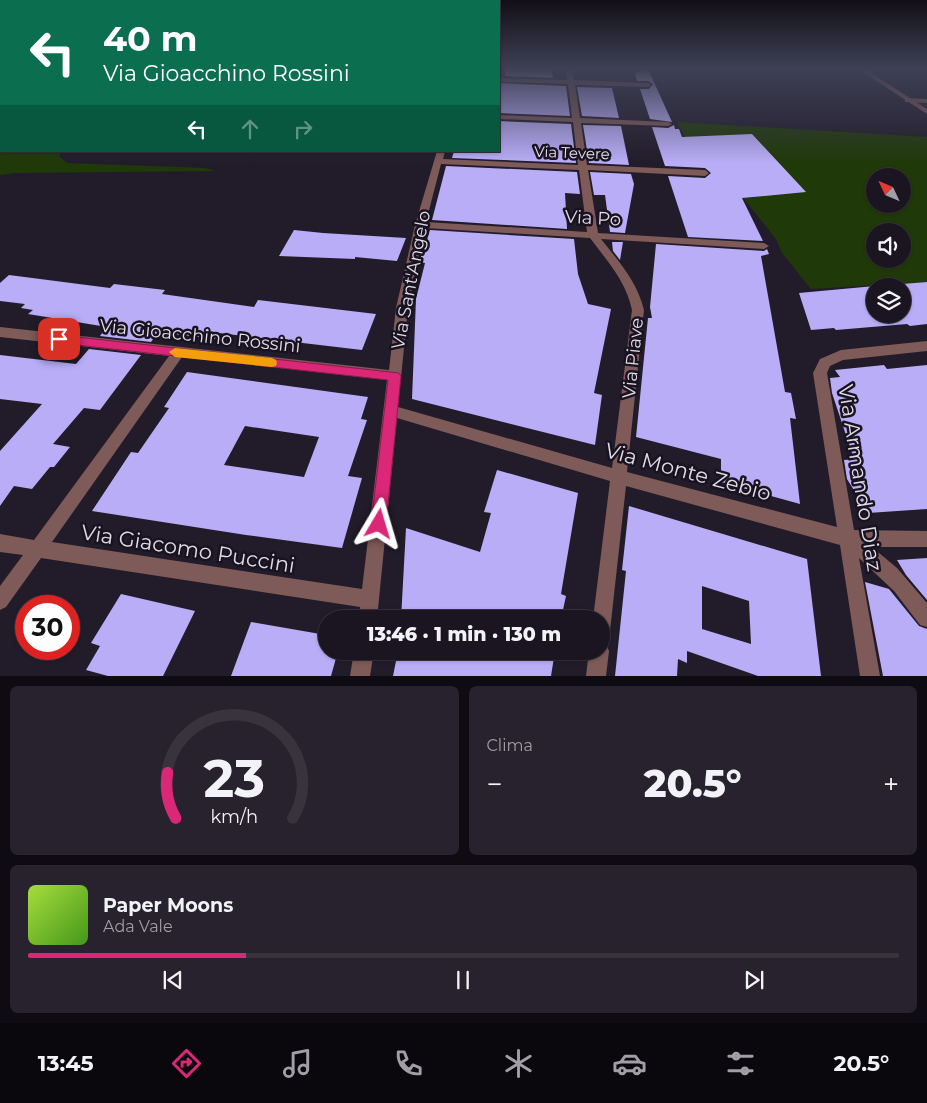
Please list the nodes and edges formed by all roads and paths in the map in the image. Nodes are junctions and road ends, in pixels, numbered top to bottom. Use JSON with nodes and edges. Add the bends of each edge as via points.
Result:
{"nodes":[{"id":1,"x":572,"y":101,"type":"edge"},
{"id":2,"x":909,"y":101,"type":"edge"},
{"id":3,"x":927,"y":112,"type":"edge"},
{"id":4,"x":500,"y":117,"type":"edge"},
{"id":5,"x":575,"y":120,"type":"junction"},
{"id":6,"x":668,"y":124,"type":"dead end"},
{"id":7,"x":441,"y":152,"type":"edge"},
{"id":8,"x":438,"y":161,"type":"junction"},
{"id":9,"x":584,"y":168,"type":"junction"},
{"id":10,"x":705,"y":173,"type":"dead end"},
{"id":11,"x":420,"y":226,"type":"junction"},
{"id":12,"x":593,"y":236,"type":"junction"},
{"id":13,"x":764,"y":246,"type":"dead end"},
{"id":14,"x":0,"y":332,"type":"edge"},
{"id":15,"x":927,"y":346,"type":"edge"},
{"id":16,"x":178,"y":353,"type":"junction"},
{"id":17,"x":395,"y":376,"type":"junction"},
{"id":18,"x":392,"y":411,"type":"junction"},
{"id":19,"x":620,"y":477,"type":"junction"},
{"id":20,"x":846,"y":538,"type":"junction"},
{"id":21,"x":927,"y":539,"type":"edge"},
{"id":22,"x":0,"y":543,"type":"edge"},
{"id":23,"x":36,"y":549,"type":"junction"},
{"id":24,"x":370,"y":599,"type":"junction"},
{"id":25,"x":0,"y":602,"type":"edge"},
{"id":26,"x":369,"y":610,"type":"edge"},
{"id":27,"x":604,"y":610,"type":"edge"},
{"id":28,"x":927,"y":618,"type":"edge"},
{"id":29,"x":363,"y":660,"type":"edge"},
{"id":30,"x":598,"y":660,"type":"edge"},
{"id":31,"x":360,"y":676,"type":"edge"},
{"id":32,"x":596,"y":676,"type":"edge"},
{"id":33,"x":870,"y":676,"type":"edge"}],
"edges":[{"from":1,"to":5,"type":"street"},
{"from":2,"to":3,"type":"street"},
{"from":4,"to":5,"type":"street"},
{"from":5,"to":6,"type":"street"},
{"from":5,"to":9,"type":"street"},
{"from":7,"to":8,"type":"street","name":"Via Sant'Angelo"},
{"from":8,"to":9,"type":"street","name":"Via Tevere"},
{"from":8,"to":11,"type":"street","name":"Via Sant'Angelo"},
{"from":9,"to":10,"type":"street","name":"Via Tevere"},
{"from":9,"to":12,"type":"street"},
{"from":11,"to":12,"type":"street","name":"Via Po"},
{"from":11,"to":17,"type":"street","name":"Via Sant'Angelo","via":[[402,308]]},
{"from":12,"to":13,"type":"street","name":"Via Po"},
{"from":12,"to":19,"type":"street","name":"Via Piave","via":[[628,281],[637,302]]},
{"from":14,"to":16,"type":"street","name":"Via Gioacchino Rossini"},
{"from":15,"to":20,"type":"street","name":"Via Armando Diaz","via":[[842,355],[822,367],[820,379]]},
{"from":16,"to":17,"type":"street","name":"Via Gioacchino Rossini"},
{"from":16,"to":23,"type":"street"},
{"from":17,"to":18,"type":"street","name":"Via Sant'Angelo"},
{"from":18,"to":19,"type":"street","name":"Via Monte Zebio"},
{"from":18,"to":24,"type":"street","name":"Via Sant'Angelo"},
{"from":19,"to":20,"type":"street","name":"Via Monte Zebio"},
{"from":19,"to":27,"type":"street","name":"Via Piave"},
{"from":20,"to":21,"type":"street","name":"Via Monte Zebio"},
{"from":20,"to":28,"type":"street","via":[[891,573]]},
{"from":20,"to":33,"type":"street","name":"Via Armando Diaz"},
{"from":22,"to":23,"type":"street","name":"Via Giacomo Puccini"},
{"from":23,"to":24,"type":"street","name":"Via Giacomo Puccini"},
{"from":23,"to":25,"type":"street"},
{"from":24,"to":26,"type":"street","name":"Via Sant'Angelo"},
{"from":29,"to":31,"type":"street"},
{"from":30,"to":32,"type":"street"}]}
